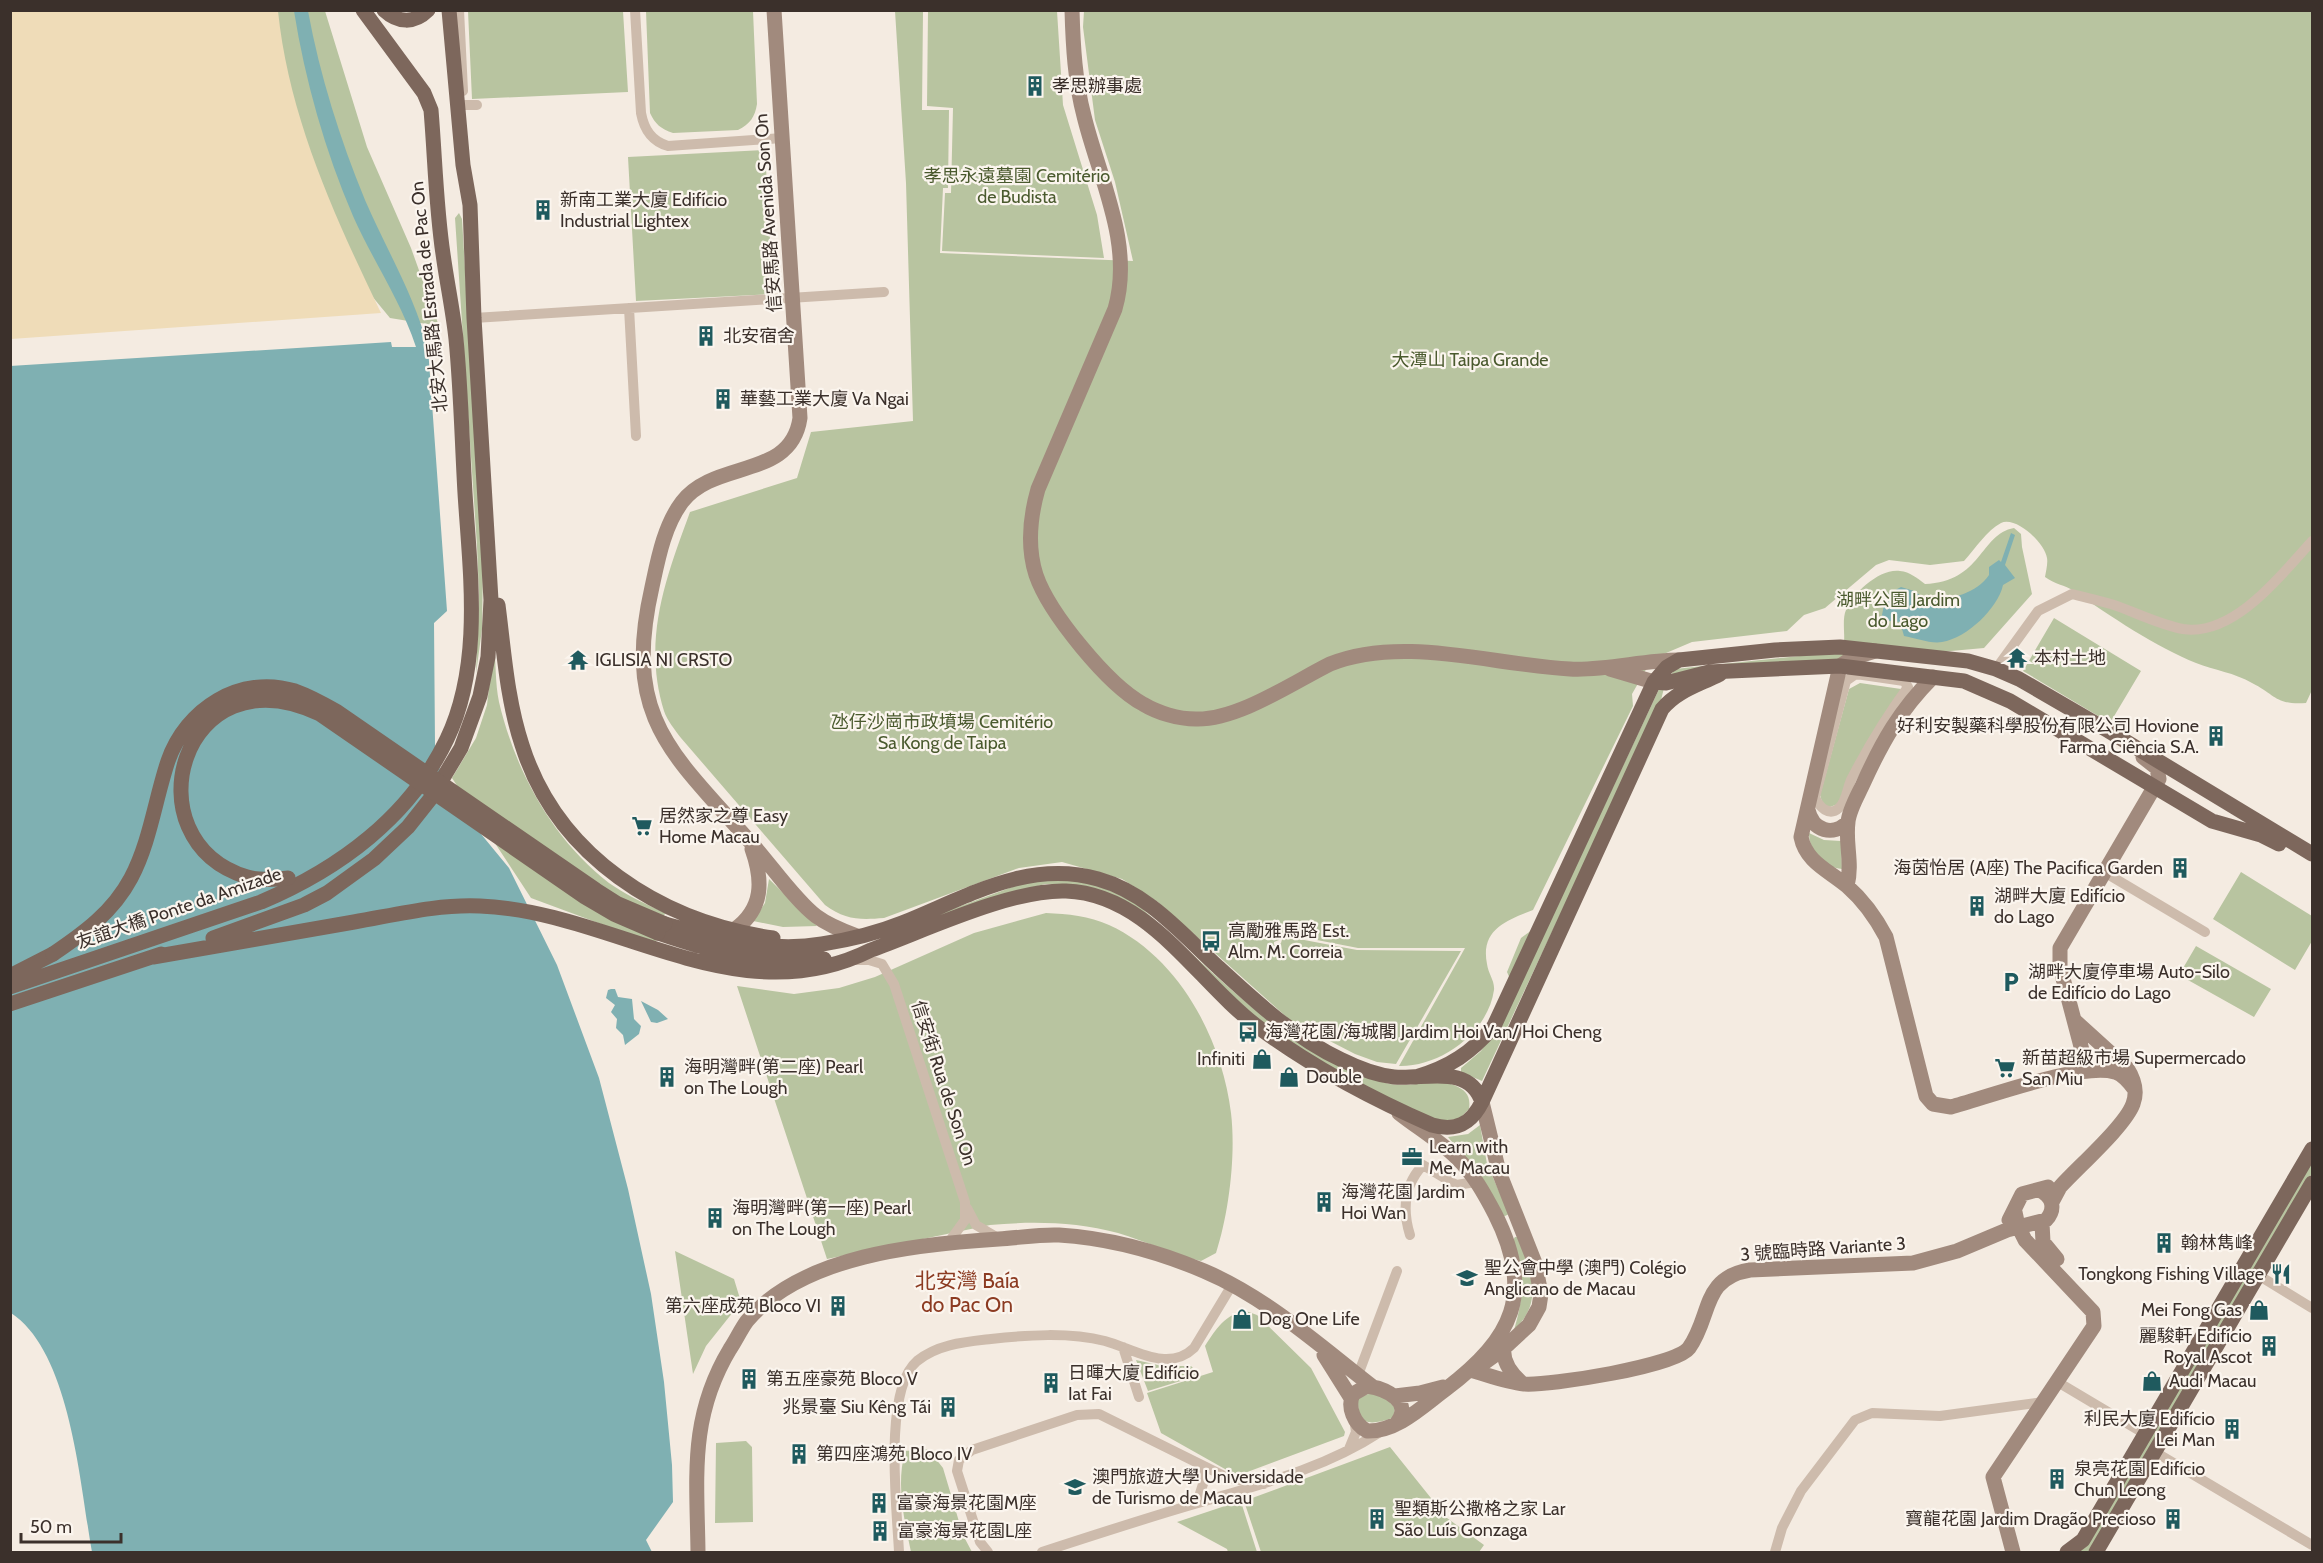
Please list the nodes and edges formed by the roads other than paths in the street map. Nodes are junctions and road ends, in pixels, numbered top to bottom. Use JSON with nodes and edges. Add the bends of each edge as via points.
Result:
{"nodes":[{"id":1,"x":363,"y":10,"type":"edge"},
{"id":2,"x":384,"y":10,"type":"edge"},
{"id":3,"x":428,"y":10,"type":"edge"},
{"id":4,"x":449,"y":10,"type":"edge"},
{"id":5,"x":459,"y":10,"type":"edge"},
{"id":6,"x":635,"y":10,"type":"edge"},
{"id":7,"x":774,"y":10,"type":"edge"},
{"id":8,"x":1072,"y":10,"type":"edge"},
{"id":9,"x":464,"y":105,"type":"junction"},
{"id":10,"x":477,"y":105,"type":"dead end"},
{"id":11,"x":782,"y":138,"type":"junction"},
{"id":12,"x":463,"y":165,"type":"junction"},
{"id":13,"x":884,"y":292,"type":"dead end"},
{"id":14,"x":792,"y":298,"type":"junction"},
{"id":15,"x":628,"y":309,"type":"junction"},
{"id":16,"x":474,"y":318,"type":"junction"},
{"id":17,"x":636,"y":435,"type":"dead end"},
{"id":18,"x":483,"y":481,"type":"junction"},
{"id":19,"x":2313,"y":541,"type":"edge"},
{"id":20,"x":471,"y":601,"type":"joint"},
{"id":21,"x":1878,"y":651,"type":"junction"},
{"id":22,"x":1679,"y":660,"type":"junction"},
{"id":23,"x":1840,"y":666,"type":"junction"},
{"id":24,"x":1605,"y":668,"type":"junction"},
{"id":25,"x":1996,"y":669,"type":"junction"},
{"id":26,"x":1720,"y":674,"type":"junction"},
{"id":27,"x":1933,"y":677,"type":"junction"},
{"id":28,"x":1654,"y":682,"type":"junction"},
{"id":29,"x":2107,"y":730,"type":"junction"},
{"id":30,"x":2155,"y":786,"type":"junction"},
{"id":31,"x":1812,"y":804,"type":"junction"},
{"id":32,"x":1848,"y":822,"type":"junction"},
{"id":33,"x":749,"y":841,"type":"junction"},
{"id":34,"x":2313,"y":854,"type":"edge"},
{"id":35,"x":2313,"y":864,"type":"edge"},
{"id":36,"x":324,"y":872,"type":"junction"},
{"id":37,"x":2104,"y":872,"type":"junction"},
{"id":38,"x":1847,"y":886,"type":"junction"},
{"id":39,"x":661,"y":928,"type":"junction"},
{"id":40,"x":734,"y":930,"type":"junction"},
{"id":41,"x":2205,"y":933,"type":"dead end"},
{"id":42,"x":857,"y":936,"type":"junction"},
{"id":43,"x":871,"y":950,"type":"junction"},
{"id":44,"x":153,"y":957,"type":"junction"},
{"id":45,"x":851,"y":960,"type":"junction"},
{"id":46,"x":10,"y":976,"type":"edge"},
{"id":47,"x":10,"y":987,"type":"edge"},
{"id":48,"x":10,"y":1004,"type":"edge"},
{"id":49,"x":2074,"y":1020,"type":"junction"},
{"id":50,"x":2063,"y":1076,"type":"junction"},
{"id":51,"x":1416,"y":1077,"type":"junction"},
{"id":52,"x":2135,"y":1090,"type":"junction"},
{"id":53,"x":1482,"y":1102,"type":"junction"},
{"id":54,"x":1392,"y":1108,"type":"junction"},
{"id":55,"x":2313,"y":1149,"type":"edge"},
{"id":56,"x":2072,"y":1174,"type":"junction"},
{"id":57,"x":1476,"y":1182,"type":"junction"},
{"id":58,"x":2313,"y":1183,"type":"edge"},
{"id":59,"x":2040,"y":1190,"type":"junction"},
{"id":60,"x":965,"y":1202,"type":"junction"},
{"id":61,"x":2052,"y":1202,"type":"junction"},
{"id":62,"x":2018,"y":1222,"type":"junction"},
{"id":63,"x":1521,"y":1226,"type":"junction"},
{"id":64,"x":1410,"y":1235,"type":"dead end"},
{"id":65,"x":1506,"y":1236,"type":"junction"},
{"id":66,"x":1000,"y":1239,"type":"junction"},
{"id":67,"x":949,"y":1242,"type":"junction"},
{"id":68,"x":1396,"y":1271,"type":"dead end"},
{"id":69,"x":2258,"y":1275,"type":"junction"},
{"id":70,"x":1232,"y":1285,"type":"junction"},
{"id":71,"x":1516,"y":1295,"type":"junction"},
{"id":72,"x":2313,"y":1308,"type":"edge"},
{"id":73,"x":1317,"y":1346,"type":"junction"},
{"id":74,"x":1123,"y":1347,"type":"junction"},
{"id":75,"x":1502,"y":1350,"type":"junction"},
{"id":76,"x":1470,"y":1370,"type":"junction"},
{"id":77,"x":1358,"y":1375,"type":"junction"},
{"id":78,"x":1455,"y":1383,"type":"junction"},
{"id":79,"x":1523,"y":1384,"type":"junction"},
{"id":80,"x":2061,"y":1384,"type":"junction"},
{"id":81,"x":1373,"y":1387,"type":"junction"},
{"id":82,"x":1395,"y":1396,"type":"junction"},
{"id":83,"x":1139,"y":1397,"type":"dead end"},
{"id":84,"x":1351,"y":1398,"type":"junction"},
{"id":85,"x":2043,"y":1402,"type":"junction"},
{"id":86,"x":1354,"y":1418,"type":"junction"},
{"id":87,"x":1390,"y":1427,"type":"junction"},
{"id":88,"x":2145,"y":1434,"type":"junction"},
{"id":89,"x":1349,"y":1449,"type":"junction"},
{"id":90,"x":2154,"y":1452,"type":"junction"},
{"id":91,"x":1200,"y":1466,"type":"junction"},
{"id":92,"x":1264,"y":1484,"type":"junction"},
{"id":93,"x":1996,"y":1489,"type":"junction"},
{"id":94,"x":1197,"y":1503,"type":"junction"},
{"id":95,"x":2313,"y":1545,"type":"edge"},
{"id":96,"x":698,"y":1552,"type":"edge"},
{"id":97,"x":899,"y":1552,"type":"edge"},
{"id":98,"x":988,"y":1552,"type":"edge"},
{"id":99,"x":1042,"y":1552,"type":"edge"},
{"id":100,"x":1775,"y":1552,"type":"edge"},
{"id":101,"x":2013,"y":1552,"type":"edge"},
{"id":102,"x":2067,"y":1552,"type":"edge"},
{"id":103,"x":2096,"y":1552,"type":"edge"}],
"edges":[{"from":1,"to":20,"type":"main road","name":"北安大馬路 Estrada de Pac On","via":[[424,93],[431,110],[442,252],[456,340]]},
{"from":2,"to":3,"type":"main road","via":[[401,21],[416,19]]},
{"from":4,"to":12,"type":"main road"},
{"from":5,"to":9,"type":"street"},
{"from":6,"to":11,"type":"street","via":[[641,113],[653,138],[668,146]]},
{"from":7,"to":11,"type":"street","name":"信安馬路 Avenida Son On"},
{"from":8,"to":24,"type":"street","via":[[1078,85],[1117,231],[1122,278],[1115,309],[1033,505],[1030,540],[1036,575],[1066,626],[1121,688],[1142,704],[1168,715],[1196,719],[1227,714],[1346,657],[1377,652],[1406,651],[1571,669]]},
{"from":9,"to":10,"type":"street"},
{"from":9,"to":12,"type":"street"},
{"from":11,"to":14,"type":"street","name":"信安馬路 Avenida Son On"},
{"from":12,"to":16,"type":"main road","via":[[470,205]]},
{"from":13,"to":14,"type":"street"},
{"from":14,"to":15,"type":"street"},
{"from":14,"to":33,"type":"street","name":"信安馬路 Avenida Son On","via":[[798,430],[785,451],[775,458],[714,480],[680,504],[659,555],[642,642],[646,693],[665,742]]},
{"from":15,"to":16,"type":"street"},
{"from":15,"to":17,"type":"street"},
{"from":16,"to":18,"type":"main road"},
{"from":18,"to":40,"type":"main road","via":[[526,757],[540,788],[557,817],[612,874],[680,912]]},
{"from":18,"to":44,"type":"main road","bridge":true,"via":[[491,600],[488,657],[480,696],[461,748],[431,798],[408,827],[351,876],[304,905]]},
{"from":19,"to":25,"type":"street","via":[[2242,611],[2210,627],[2173,627],[2072,594],[2038,612]]},
{"from":20,"to":36,"type":"main road","name":"友誼大橋 Ponte da Amizade","bridge":true,"via":[[467,675],[448,738],[413,795],[387,823]]},
{"from":21,"to":22,"type":"main road","via":[[1840,647]]},
{"from":21,"to":23,"type":"street"},
{"from":21,"to":25,"type":"main road","via":[[1968,661]]},
{"from":22,"to":24,"type":"street"},
{"from":22,"to":28,"type":"main road"},
{"from":23,"to":26,"type":"main road"},
{"from":23,"to":27,"type":"main road"},
{"from":23,"to":31,"type":"street"},
{"from":24,"to":28,"type":"street"},
{"from":25,"to":29,"type":"main road"},
{"from":26,"to":28,"type":"main road","via":[[1709,672],[1671,682]]},
{"from":26,"to":53,"type":"main road","via":[[1691,687],[1662,710]]},
{"from":27,"to":30,"type":"main road","via":[[1964,681],[2010,701]]},
{"from":27,"to":32,"type":"street","via":[[1904,708],[1879,748]]},
{"from":28,"to":51,"type":"main road","via":[[1494,1026],[1464,1057]]},
{"from":29,"to":30,"type":"street","via":[[2119,743],[2154,764],[2159,773]]},
{"from":29,"to":34,"type":"main road"},
{"from":30,"to":35,"type":"main road","via":[[2212,821],[2261,835]]},
{"from":30,"to":37,"type":"street"},
{"from":31,"to":31,"type":"street","via":[[1847,679],[1856,674],[1907,682],[1908,687],[1850,782],[1842,805],[1827,811]]},
{"from":31,"to":32,"type":"street","via":[[1813,823],[1824,830],[1837,830]]},
{"from":31,"to":38,"type":"street","via":[[1801,837],[1803,847],[1808,857]]},
{"from":32,"to":38,"type":"street","via":[[1851,869]]},
{"from":33,"to":40,"type":"street","via":[[759,870],[760,893],[751,914]]},
{"from":33,"to":42,"type":"street","name":"信安馬路 Avenida Son On","via":[[814,915]]},
{"from":36,"to":39,"type":"main road","bridge":true,"via":[[288,878],[249,878],[222,865],[192,832],[181,798],[182,775],[195,738],[218,715],[248,701],[265,699],[285,701],[320,714],[585,897],[614,914]]},
{"from":36,"to":47,"type":"main road","name":"友誼大橋 Ponte da Amizade","via":[[261,902]]},
{"from":37,"to":41,"type":"street"},
{"from":37,"to":49,"type":"street","via":[[2060,948],[2060,967]]},
{"from":38,"to":50,"type":"street","via":[[1876,918],[1886,937],[1923,1087],[1933,1104],[1951,1107]]},
{"from":39,"to":42,"type":"main road","via":[[752,945],[796,947]]},
{"from":39,"to":43,"type":"main road","via":[[698,947],[748,959],[805,960]]},
{"from":39,"to":46,"type":"main road","bridge":true,"via":[[596,890],[336,711],[294,691],[261,687],[219,699],[185,728],[168,760],[141,856],[117,900],[82,934]]},
{"from":40,"to":42,"type":"main road","via":[[789,940]]},
{"from":42,"to":51,"type":"main road","via":[[900,924],[1026,876],[1063,872],[1095,878],[1114,884],[1156,909],[1277,1020],[1308,1041],[1367,1070],[1394,1077]]},
{"from":43,"to":45,"type":"main road"},
{"from":43,"to":54,"type":"main road","via":[[1041,892],[1091,894],[1144,920],[1255,1025],[1294,1053]]},
{"from":44,"to":45,"type":"main road","via":[[452,907],[513,908],[733,970],[804,971]]},
{"from":44,"to":48,"type":"main road","name":"友誼大橋 Ponte da Amizade"},
{"from":45,"to":60,"type":"street","name":"信安街 Rua de Son On","via":[[875,961],[891,975]]},
{"from":49,"to":50,"type":"street","via":[[2084,1061],[2075,1072]]},
{"from":49,"to":52,"type":"street","via":[[2127,1068]]},
{"from":50,"to":52,"type":"street","via":[[2094,1070],[2117,1072]]},
{"from":51,"to":53,"type":"main road","via":[[1458,1077],[1472,1084]]},
{"from":52,"to":56,"type":"street","via":[[2129,1113]]},
{"from":53,"to":54,"type":"main road","via":[[1466,1124],[1444,1128]]},
{"from":53,"to":63,"type":"street","via":[[1498,1172]]},
{"from":54,"to":57,"type":"street","via":[[1457,1158]]},
{"from":55,"to":88,"type":"main road"},
{"from":56,"to":59,"type":"street"},
{"from":56,"to":61,"type":"street"},
{"from":57,"to":64,"type":"street","via":[[1456,1185],[1423,1165],[1413,1176],[1403,1213]]},
{"from":57,"to":65,"type":"street"},
{"from":58,"to":69,"type":"main road"},
{"from":59,"to":61,"type":"street"},
{"from":59,"to":62,"type":"street","name":"3 號臨時路 Variante 3","via":[[2022,1194]]},
{"from":60,"to":66,"type":"street","name":"信安街 Rua de Son On","via":[[976,1225]]},
{"from":60,"to":67,"type":"street","via":[[965,1220]]},
{"from":61,"to":62,"type":"street","via":[[2050,1216]]},
{"from":62,"to":79,"type":"street","name":"3 號臨時路 Variante 3","via":[[1957,1251],[1912,1263],[1741,1272],[1719,1283],[1688,1349],[1680,1356],[1562,1382]]},
{"from":62,"to":80,"type":"street","via":[[2041,1235],[2046,1246],[2102,1309],[2103,1321]]},
{"from":62,"to":85,"type":"street","via":[[2025,1240],[2096,1319]]},
{"from":63,"to":65,"type":"street","via":[[1510,1226]]},
{"from":63,"to":75,"type":"street","via":[[1537,1269],[1541,1294],[1535,1318]]},
{"from":65,"to":71,"type":"street","via":[[1516,1272]]},
{"from":66,"to":67,"type":"street"},
{"from":66,"to":70,"type":"street","via":[[1058,1235],[1102,1241],[1177,1261]]},
{"from":67,"to":96,"type":"street","via":[[876,1255],[828,1269],[785,1289],[747,1321],[720,1366],[703,1409],[697,1450]]},
{"from":68,"to":77,"type":"street"},
{"from":69,"to":72,"type":"street"},
{"from":69,"to":90,"type":"main road"},
{"from":70,"to":73,"type":"street"},
{"from":70,"to":74,"type":"street","via":[[1187,1354],[1162,1360]]},
{"from":71,"to":75,"type":"street","via":[[1512,1323]]},
{"from":71,"to":76,"type":"street","via":[[1499,1335]]},
{"from":73,"to":77,"type":"street"},
{"from":73,"to":84,"type":"street"},
{"from":74,"to":83,"type":"street"},
{"from":74,"to":97,"type":"street","via":[[1068,1336],[1003,1338],[949,1345],[918,1361],[905,1377],[895,1425]]},
{"from":75,"to":76,"type":"street"},
{"from":75,"to":79,"type":"street","via":[[1509,1369]]},
{"from":76,"to":78,"type":"street"},
{"from":76,"to":79,"type":"street","name":"3 號臨時路 Variante 3"},
{"from":77,"to":81,"type":"street"},
{"from":78,"to":82,"type":"street","via":[[1420,1394]]},
{"from":78,"to":87,"type":"street"},
{"from":80,"to":88,"type":"street"},
{"from":80,"to":93,"type":"street","via":[[2002,1468]]},
{"from":81,"to":82,"type":"street"},
{"from":81,"to":84,"type":"street","via":[[1359,1388]]},
{"from":82,"to":87,"type":"street","via":[[1403,1413]]},
{"from":84,"to":86,"type":"street"},
{"from":85,"to":93,"type":"street","via":[[1997,1468],[1993,1477]]},
{"from":85,"to":100,"type":"street","via":[[1940,1416],[1861,1416],[1848,1426],[1801,1491]]},
{"from":86,"to":87,"type":"street","via":[[1367,1431]]},
{"from":86,"to":89,"type":"street","via":[[1357,1428]]},
{"from":87,"to":89,"type":"street"},
{"from":88,"to":102,"type":"main road","via":[[2083,1540]]},
{"from":89,"to":92,"type":"street","via":[[1315,1467]]},
{"from":90,"to":95,"type":"street"},
{"from":90,"to":103,"type":"main road"},
{"from":91,"to":92,"type":"street","via":[[1228,1478]]},
{"from":91,"to":94,"type":"street","via":[[1203,1484]]},
{"from":91,"to":98,"type":"street","via":[[1136,1431],[1089,1412],[972,1450],[962,1456],[957,1471],[980,1542]]},
{"from":92,"to":94,"type":"street"},
{"from":93,"to":101,"type":"street"},
{"from":94,"to":99,"type":"street"}]}
